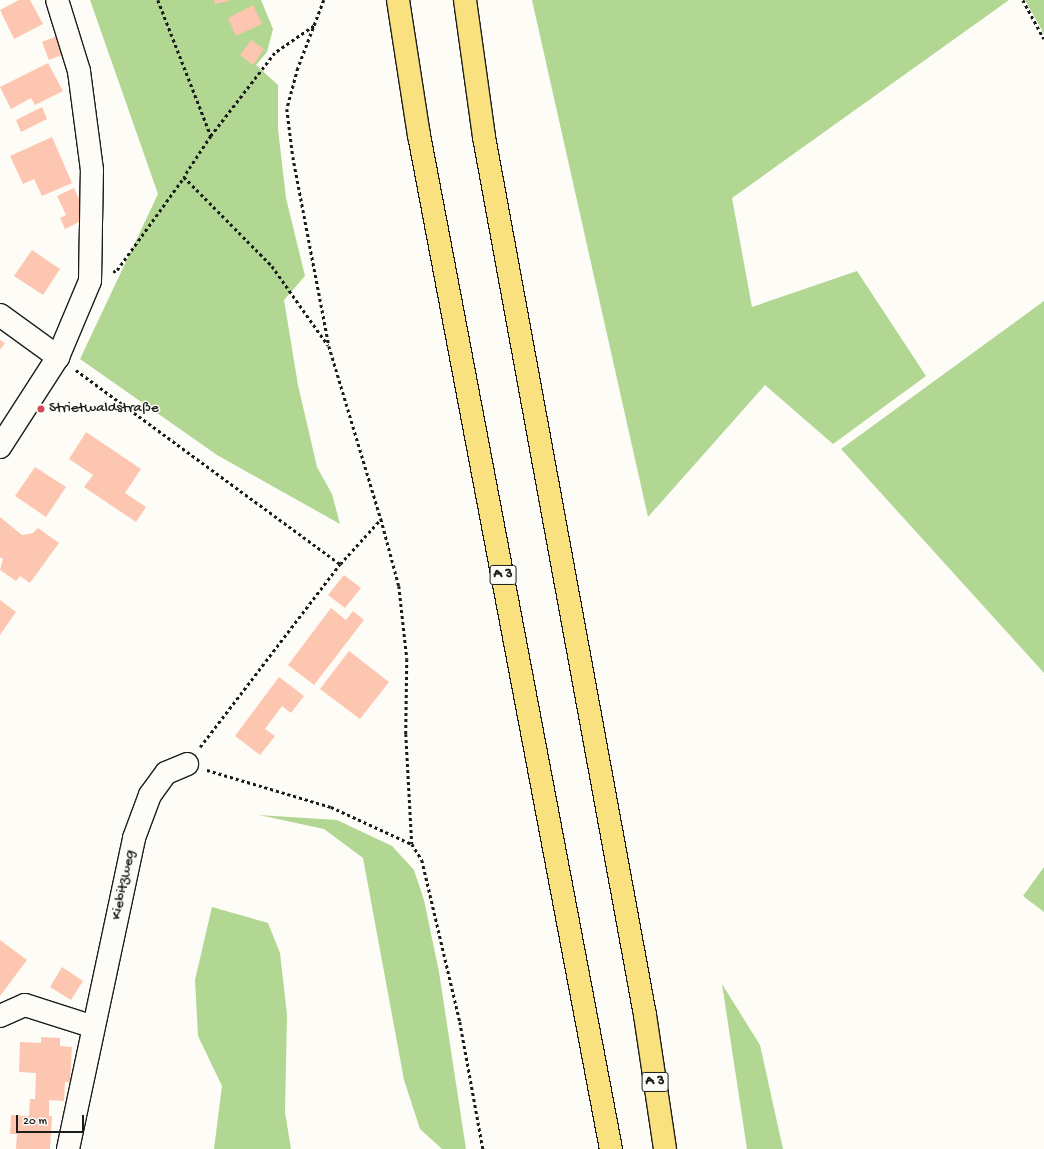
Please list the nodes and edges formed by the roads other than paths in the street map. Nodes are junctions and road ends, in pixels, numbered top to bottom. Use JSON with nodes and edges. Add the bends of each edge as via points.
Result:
{"nodes":[{"id":1,"x":57,"y":0,"type":"edge"},
{"id":2,"x":398,"y":0,"type":"edge"},
{"id":3,"x":465,"y":0,"type":"edge"},
{"id":4,"x":0,"y":315,"type":"edge"},
{"id":5,"x":58,"y":357,"type":"junction"},
{"id":6,"x":0,"y":447,"type":"edge"},
{"id":7,"x":187,"y":764,"type":"road end"},
{"id":8,"x":0,"y":1016,"type":"edge"},
{"id":9,"x":94,"y":1027,"type":"junction"},
{"id":10,"x":68,"y":1149,"type":"edge"},
{"id":11,"x":611,"y":1149,"type":"edge"},
{"id":12,"x":665,"y":1149,"type":"edge"}],
"edges":[{"from":1,"to":5,"type":"street","via":[[79,71],[92,170],[90,281]]},
{"from":2,"to":11,"type":"highway","number":"A 3","via":[[419,135]]},
{"from":3,"to":12,"type":"highway","number":"A 3","via":[[484,137],[645,1015]]},
{"from":4,"to":5,"type":"street"},
{"from":5,"to":6,"type":"street"},
{"from":7,"to":9,"type":"street","name":"Kiebitzweg","via":[[166,773],[150,795],[134,838]]},
{"from":8,"to":9,"type":"street","via":[[3,1012],[25,1005]]},
{"from":9,"to":10,"type":"street","name":"Kiebitzweg"}]}
